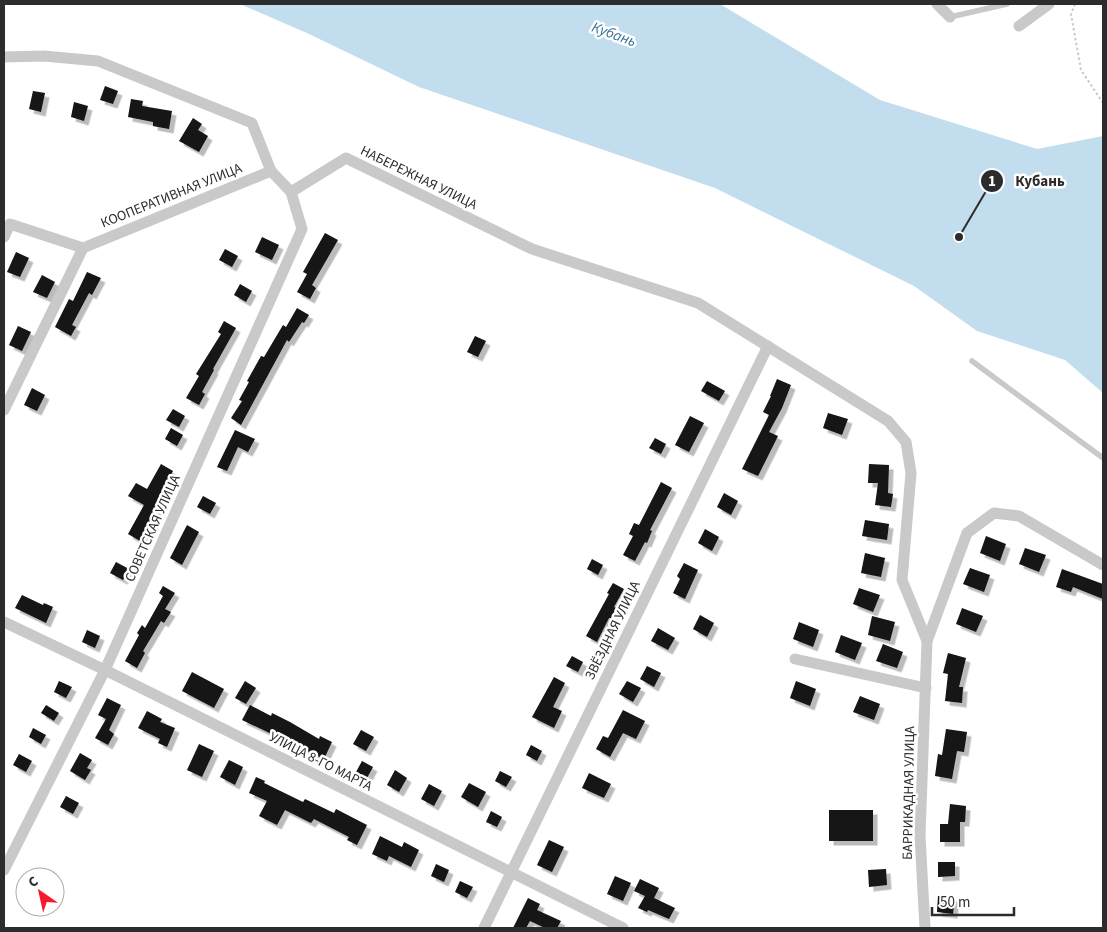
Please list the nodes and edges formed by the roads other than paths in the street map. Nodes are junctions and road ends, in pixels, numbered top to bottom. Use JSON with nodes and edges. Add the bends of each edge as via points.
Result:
{"nodes":[{"id":1,"x":937,"y":4,"type":"edge"},
{"id":2,"x":1007,"y":4,"type":"edge"},
{"id":3,"x":1049,"y":4,"type":"edge"},
{"id":4,"x":950,"y":17,"type":"joint"},
{"id":5,"x":1019,"y":26,"type":"dead end"},
{"id":6,"x":4,"y":57,"type":"edge"},
{"id":7,"x":271,"y":171,"type":"junction"},
{"id":8,"x":291,"y":192,"type":"junction"},
{"id":9,"x":4,"y":237,"type":"edge"},
{"id":10,"x":83,"y":248,"type":"junction"},
{"id":11,"x":768,"y":346,"type":"junction"},
{"id":12,"x":972,"y":361,"type":"dead end"},
{"id":13,"x":4,"y":410,"type":"edge"},
{"id":14,"x":1103,"y":458,"type":"edge"},
{"id":15,"x":1103,"y":565,"type":"edge"},
{"id":16,"x":4,"y":622,"type":"edge"},
{"id":17,"x":928,"y":642,"type":"junction"},
{"id":18,"x":796,"y":659,"type":"dead end"},
{"id":19,"x":104,"y":670,"type":"junction"},
{"id":20,"x":926,"y":688,"type":"junction"},
{"id":21,"x":4,"y":870,"type":"edge"},
{"id":22,"x":510,"y":872,"type":"junction"},
{"id":23,"x":484,"y":928,"type":"edge"},
{"id":24,"x":623,"y":928,"type":"edge"},
{"id":25,"x":925,"y":928,"type":"edge"}],
"edges":[{"from":1,"to":4,"type":"street"},
{"from":2,"to":4,"type":"lane"},
{"from":3,"to":5,"type":"street"},
{"from":6,"to":7,"type":"street","via":[[44,56],[98,61],[252,123]]},
{"from":7,"to":8,"type":"street"},
{"from":7,"to":10,"type":"street","name":"КООПЕРАТИВНАЯ УЛИЦА"},
{"from":8,"to":11,"type":"street","name":"НАБЕРЕЖНАЯ УЛИЦА","via":[[346,158],[532,249],[698,303]]},
{"from":8,"to":19,"type":"street","name":"СОВЕТСКАЯ УЛИЦА","via":[[302,230]]},
{"from":9,"to":10,"type":"street","via":[[10,224]]},
{"from":10,"to":13,"type":"street"},
{"from":11,"to":17,"type":"street","name":"БАРРИКАДНАЯ УЛИЦА","via":[[888,421],[906,442],[911,473],[902,580]]},
{"from":11,"to":22,"type":"street","name":"ЗВЁЗДНАЯ УЛИЦА"},
{"from":12,"to":14,"type":"lane"},
{"from":15,"to":17,"type":"street","name":"БАРРИКАДНАЯ УЛИЦА","via":[[1019,516],[994,513],[967,533]]},
{"from":16,"to":19,"type":"street","name":"УЛИЦА 8-ГО МАРТА"},
{"from":17,"to":20,"type":"street","name":"БАРРИКАДНАЯ УЛИЦА"},
{"from":18,"to":20,"type":"street"},
{"from":19,"to":21,"type":"street","name":"СОВЕТСКАЯ УЛИЦА"},
{"from":19,"to":22,"type":"street","name":"УЛИЦА 8-ГО МАРТА"},
{"from":20,"to":25,"type":"street","name":"БАРРИКАДНАЯ УЛИЦА","via":[[920,836]]},
{"from":22,"to":23,"type":"street","name":"ЗВЁЗДНАЯ УЛИЦА"},
{"from":22,"to":24,"type":"street","name":"УЛИЦА 8-ГО МАРТА"}]}
